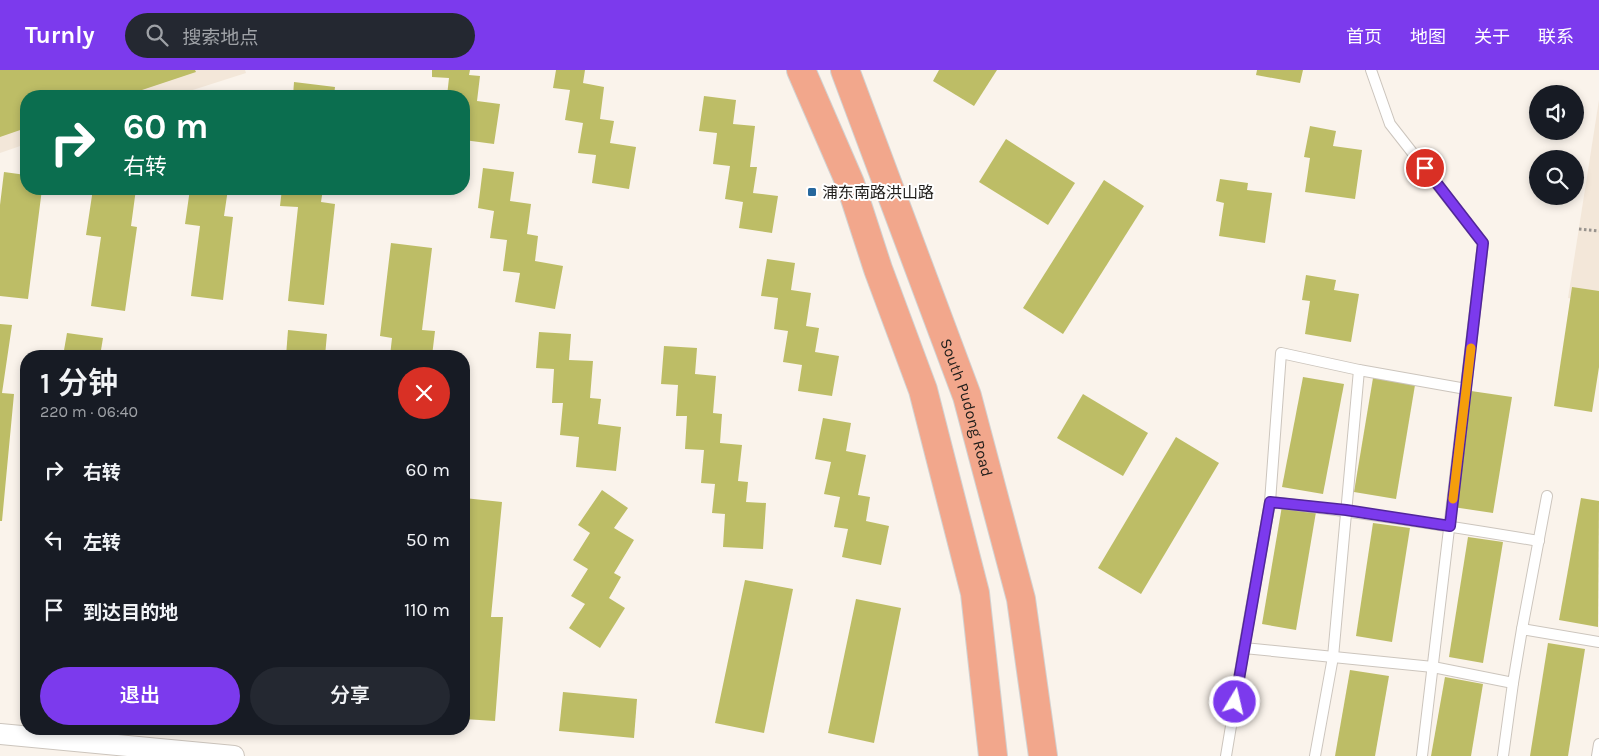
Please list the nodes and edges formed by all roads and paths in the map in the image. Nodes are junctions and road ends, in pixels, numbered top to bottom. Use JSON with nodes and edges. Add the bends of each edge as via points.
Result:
{"nodes":[{"id":1,"x":801,"y":70,"type":"edge"},
{"id":2,"x":845,"y":70,"type":"edge"},
{"id":3,"x":1371,"y":70,"type":"edge"},
{"id":4,"x":1579,"y":229,"type":"dead end"},
{"id":5,"x":1599,"y":231,"type":"edge"},
{"id":6,"x":1359,"y":370,"type":"junction"},
{"id":7,"x":1466,"y":389,"type":"junction"},
{"id":8,"x":1547,"y":496,"type":"dead end"},
{"id":9,"x":1270,"y":502,"type":"junction"},
{"id":10,"x":1346,"y":510,"type":"junction"},
{"id":11,"x":1450,"y":526,"type":"junction"},
{"id":12,"x":1538,"y":541,"type":"junction"},
{"id":13,"x":1522,"y":630,"type":"junction"},
{"id":14,"x":1599,"y":642,"type":"edge"},
{"id":15,"x":1244,"y":648,"type":"junction"},
{"id":16,"x":1333,"y":658,"type":"junction"},
{"id":17,"x":1433,"y":667,"type":"junction"},
{"id":18,"x":1512,"y":683,"type":"junction"},
{"id":19,"x":0,"y":734,"type":"edge"},
{"id":20,"x":1599,"y":744,"type":"edge"},
{"id":21,"x":234,"y":756,"type":"edge"},
{"id":22,"x":993,"y":756,"type":"edge"},
{"id":23,"x":1043,"y":756,"type":"edge"},
{"id":24,"x":1226,"y":756,"type":"edge"},
{"id":25,"x":1315,"y":756,"type":"edge"},
{"id":26,"x":1422,"y":756,"type":"edge"},
{"id":27,"x":1503,"y":756,"type":"edge"},
{"id":28,"x":1597,"y":756,"type":"edge"}],
"edges":[{"from":1,"to":22,"type":"main road","via":[[850,183],[923,390],[975,593]]},
{"from":2,"to":23,"type":"main road","name":"South Pudong Road","via":[[967,396],[1021,599]]},
{"from":3,"to":7,"type":"lane","via":[[1390,124],[1483,243]]},
{"from":4,"to":5,"type":"path"},
{"from":6,"to":7,"type":"lane"},
{"from":6,"to":9,"type":"lane","via":[[1281,353]]},
{"from":6,"to":10,"type":"lane"},
{"from":7,"to":11,"type":"lane"},
{"from":8,"to":12,"type":"lane"},
{"from":9,"to":10,"type":"lane"},
{"from":9,"to":15,"type":"lane"},
{"from":10,"to":11,"type":"lane"},
{"from":10,"to":16,"type":"lane"},
{"from":11,"to":12,"type":"lane"},
{"from":11,"to":17,"type":"lane"},
{"from":12,"to":13,"type":"lane"},
{"from":13,"to":14,"type":"lane"},
{"from":13,"to":18,"type":"lane"},
{"from":15,"to":16,"type":"lane"},
{"from":15,"to":24,"type":"lane"},
{"from":16,"to":17,"type":"lane"},
{"from":16,"to":25,"type":"lane"},
{"from":17,"to":18,"type":"lane"},
{"from":17,"to":26,"type":"lane"},
{"from":18,"to":27,"type":"lane"},
{"from":19,"to":21,"type":"street"},
{"from":20,"to":28,"type":"lane"}]}
